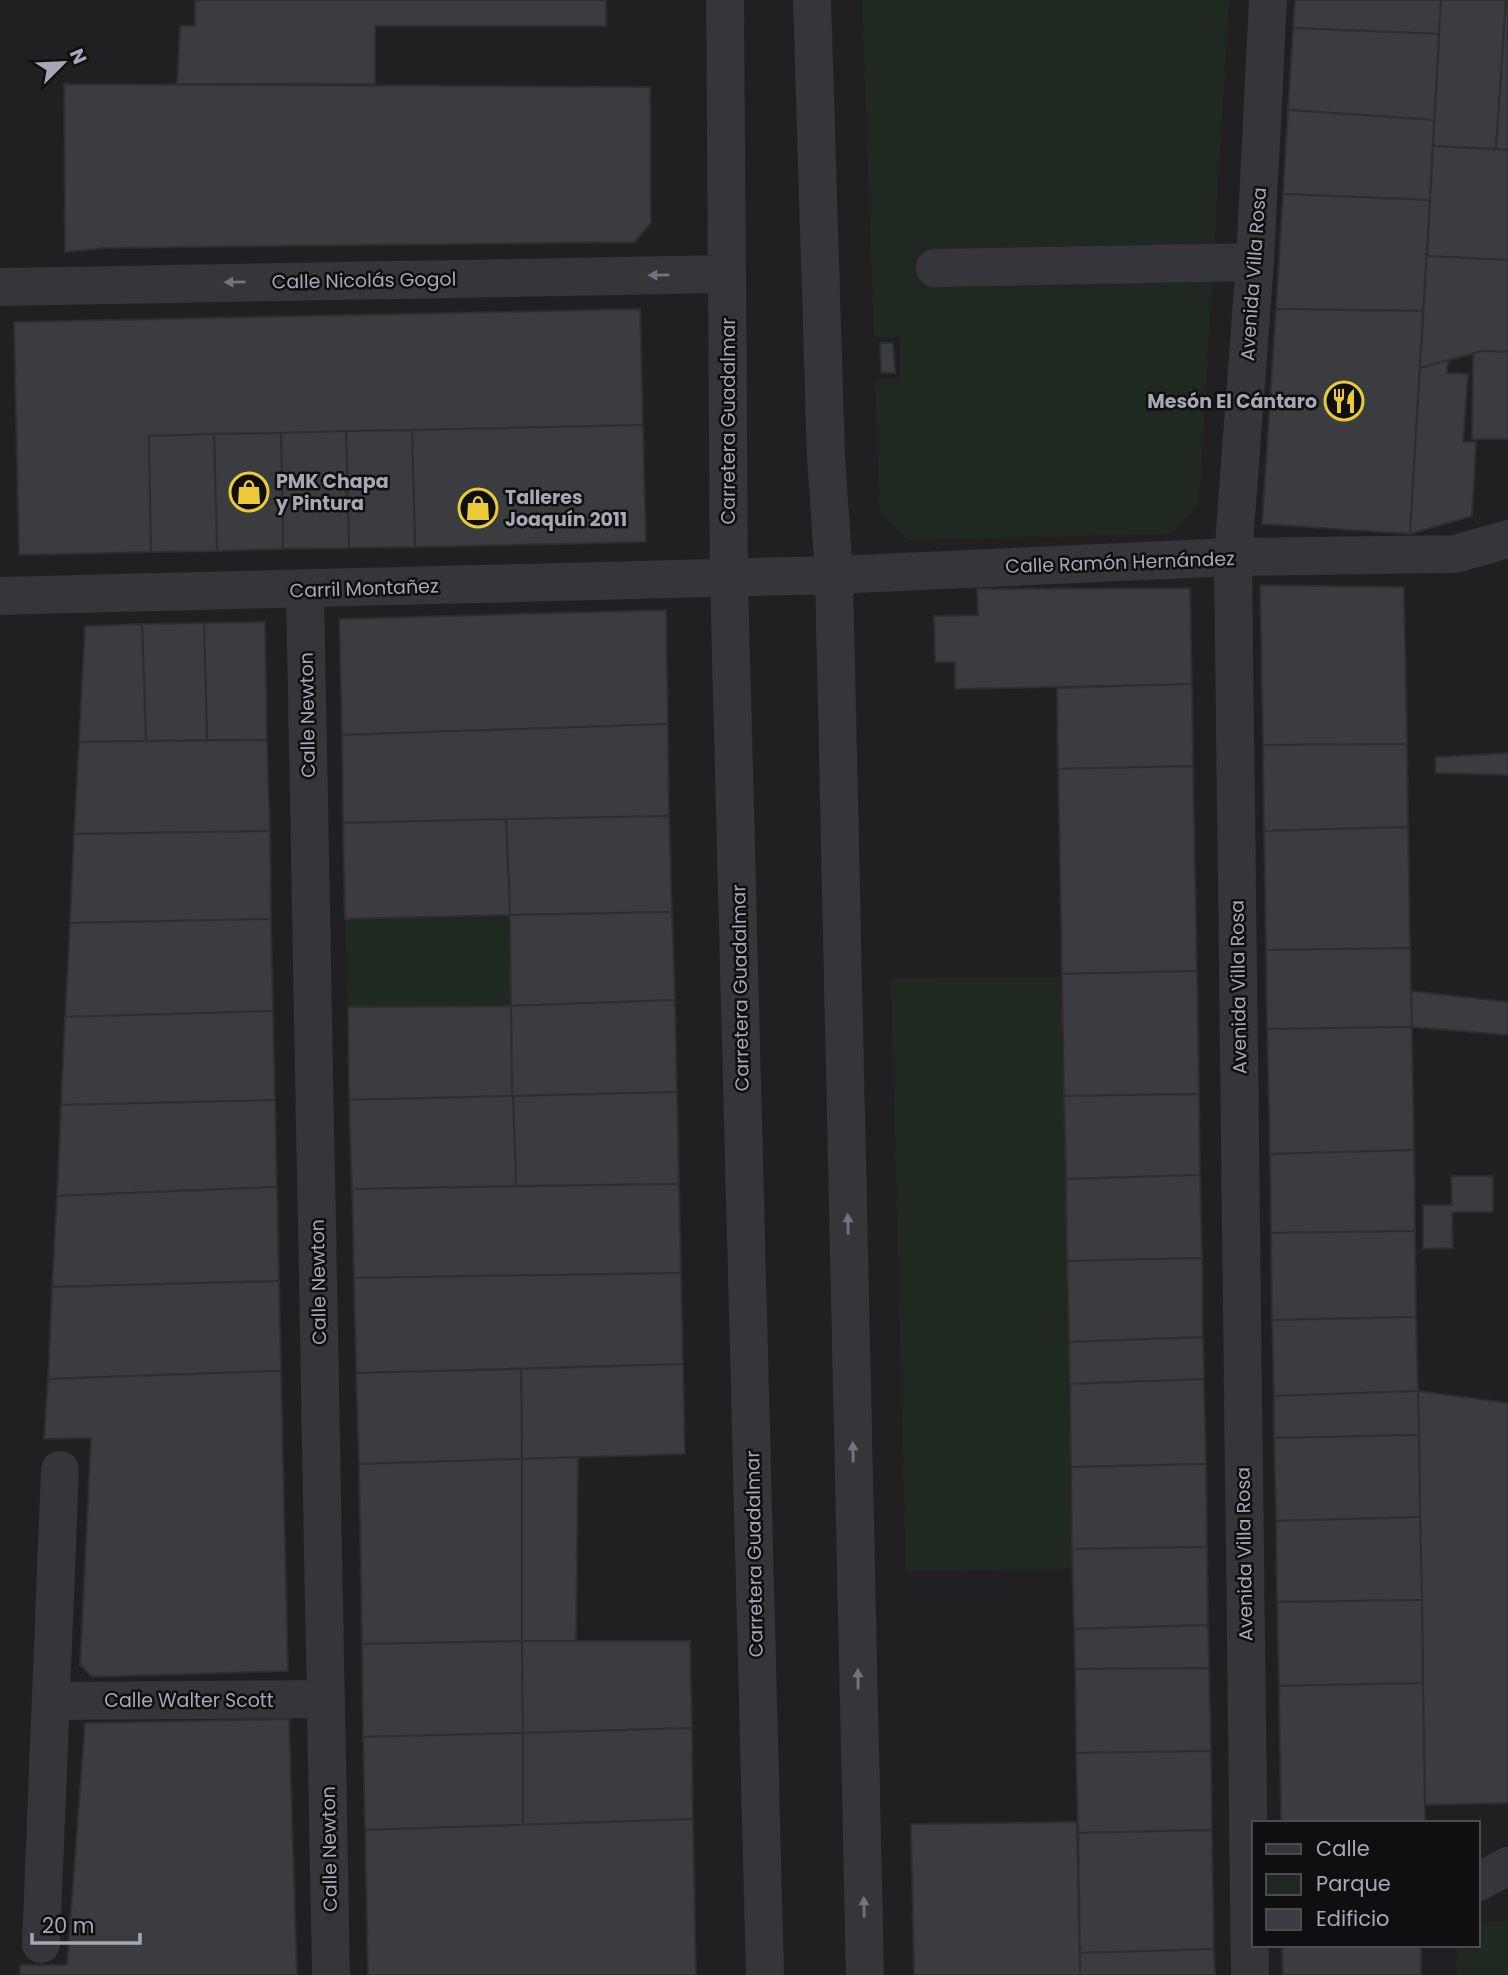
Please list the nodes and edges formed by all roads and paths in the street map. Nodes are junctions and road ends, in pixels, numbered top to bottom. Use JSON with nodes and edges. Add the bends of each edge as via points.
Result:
{"nodes":[{"id":1,"x":725,"y":0,"type":"edge"},
{"id":2,"x":812,"y":0,"type":"edge"},
{"id":3,"x":1268,"y":0,"type":"edge"},
{"id":4,"x":1255,"y":262,"type":"junction"},
{"id":5,"x":935,"y":268,"type":"dead end"},
{"id":6,"x":727,"y":274,"type":"junction"},
{"id":7,"x":0,"y":286,"type":"edge"},
{"id":8,"x":1508,"y":539,"type":"edge"},
{"id":9,"x":1233,"y":557,"type":"junction"},
{"id":10,"x":834,"y":575,"type":"junction"},
{"id":11,"x":729,"y":578,"type":"junction"},
{"id":12,"x":305,"y":590,"type":"junction"},
{"id":13,"x":0,"y":596,"type":"edge"},
{"id":14,"x":60,"y":1470,"type":"dead end"},
{"id":15,"x":326,"y":1699,"type":"junction"},
{"id":16,"x":51,"y":1701,"type":"junction"},
{"id":17,"x":1508,"y":1867,"type":"edge"},
{"id":18,"x":1480,"y":1881,"type":"edge"},
{"id":19,"x":1251,"y":1891,"type":"edge"},
{"id":20,"x":41,"y":1944,"type":"dead end"},
{"id":21,"x":331,"y":1975,"type":"edge"},
{"id":22,"x":765,"y":1975,"type":"edge"},
{"id":23,"x":865,"y":1975,"type":"edge"},
{"id":24,"x":1250,"y":1975,"type":"edge"}],
"edges":[{"from":1,"to":6,"type":"street","name":"Carretera Guadalmar"},
{"from":2,"to":10,"type":"street"},
{"from":3,"to":4,"type":"street","name":"Avenida Villa Rosa"},
{"from":4,"to":5,"type":"street"},
{"from":4,"to":9,"type":"street","name":"Avenida Villa Rosa"},
{"from":6,"to":7,"type":"street","name":"Calle Nicolás Gogol","one_way":true},
{"from":6,"to":11,"type":"street","name":"Carretera Guadalmar"},
{"from":8,"to":9,"type":"street","name":"Calle Ramón Hernández","via":[[1455,554]]},
{"from":9,"to":10,"type":"street","name":"Calle Ramón Hernández"},
{"from":9,"to":19,"type":"street","name":"Avenida Villa Rosa"},
{"from":10,"to":11,"type":"street","name":"Calle Ramón Hernández"},
{"from":23,"to":10,"type":"street","one_way":true},
{"from":11,"to":12,"type":"street","name":"Carril Montañez"},
{"from":11,"to":22,"type":"street","name":"Carretera Guadalmar"},
{"from":12,"to":13,"type":"street","name":"Carril Montañez"},
{"from":12,"to":15,"type":"street","name":"Calle Newton"},
{"from":14,"to":16,"type":"street"},
{"from":15,"to":16,"type":"street","name":"Calle Walter Scott"},
{"from":15,"to":21,"type":"street","name":"Calle Newton"},
{"from":16,"to":20,"type":"street"},
{"from":17,"to":18,"type":"street"},
{"from":19,"to":24,"type":"street","name":"Avenida Villa Rosa"}]}
